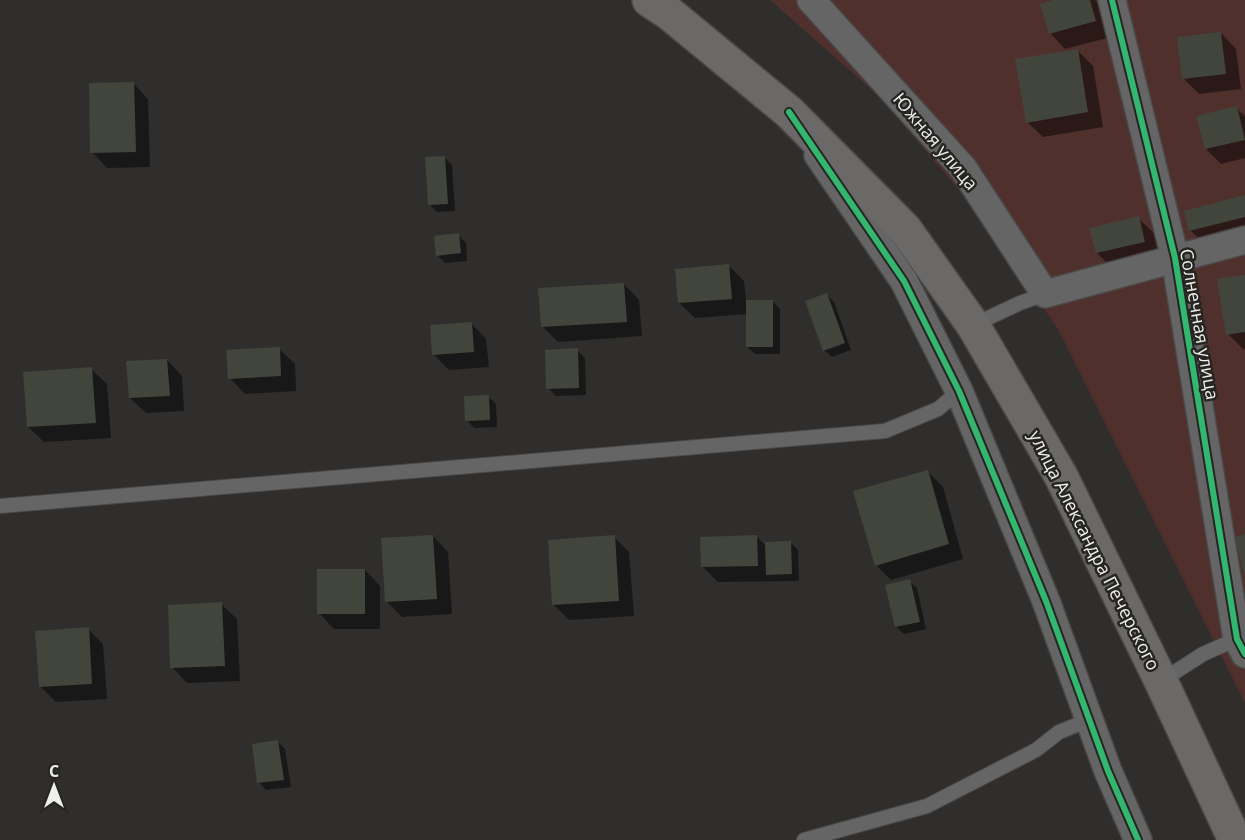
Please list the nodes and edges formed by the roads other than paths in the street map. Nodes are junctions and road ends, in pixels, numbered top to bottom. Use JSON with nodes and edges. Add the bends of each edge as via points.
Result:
{"nodes":[{"id":1,"x":649,"y":0,"type":"edge"},
{"id":2,"x":811,"y":0,"type":"edge"},
{"id":3,"x":1112,"y":0,"type":"edge"},
{"id":4,"x":789,"y":112,"type":"junction"},
{"id":5,"x":1245,"y":240,"type":"edge"},
{"id":6,"x":1175,"y":258,"type":"junction"},
{"id":7,"x":1045,"y":294,"type":"junction"},
{"id":8,"x":973,"y":325,"type":"junction"},
{"id":9,"x":959,"y":391,"type":"junction"},
{"id":10,"x":0,"y":506,"type":"edge"},
{"id":11,"x":1241,"y":647,"type":"edge"},
{"id":12,"x":1161,"y":681,"type":"junction"},
{"id":13,"x":1089,"y":720,"type":"junction"},
{"id":14,"x":804,"y":840,"type":"edge"},
{"id":15,"x":1138,"y":840,"type":"edge"},
{"id":16,"x":1235,"y":840,"type":"edge"}],
"edges":[{"from":1,"to":4,"type":"main road","name":"улица Александра Печерского"},
{"from":2,"to":7,"type":"street","name":"Южная улица","via":[[963,168]]},
{"from":3,"to":6,"type":"street","name":"Солнечная улица"},
{"from":4,"to":8,"type":"main road","name":"улица Александра Печерского","via":[[906,230]]},
{"from":4,"to":9,"type":"street","via":[[904,281]]},
{"from":5,"to":6,"type":"street"},
{"from":6,"to":7,"type":"street"},
{"from":6,"to":11,"type":"street","name":"Солнечная улица"},
{"from":7,"to":8,"type":"lane"},
{"from":8,"to":12,"type":"main road","name":"улица Александра Печерского","via":[[1061,476]]},
{"from":9,"to":10,"type":"lane","via":[[938,409],[885,431]]},
{"from":9,"to":13,"type":"street","via":[[1046,601]]},
{"from":11,"to":12,"type":"lane","via":[[1203,654]]},
{"from":12,"to":16,"type":"main road","name":"улица Александра Печерского"},
{"from":13,"to":14,"type":"lane","via":[[1059,732],[1036,750],[927,806]]},
{"from":13,"to":15,"type":"street"}]}
